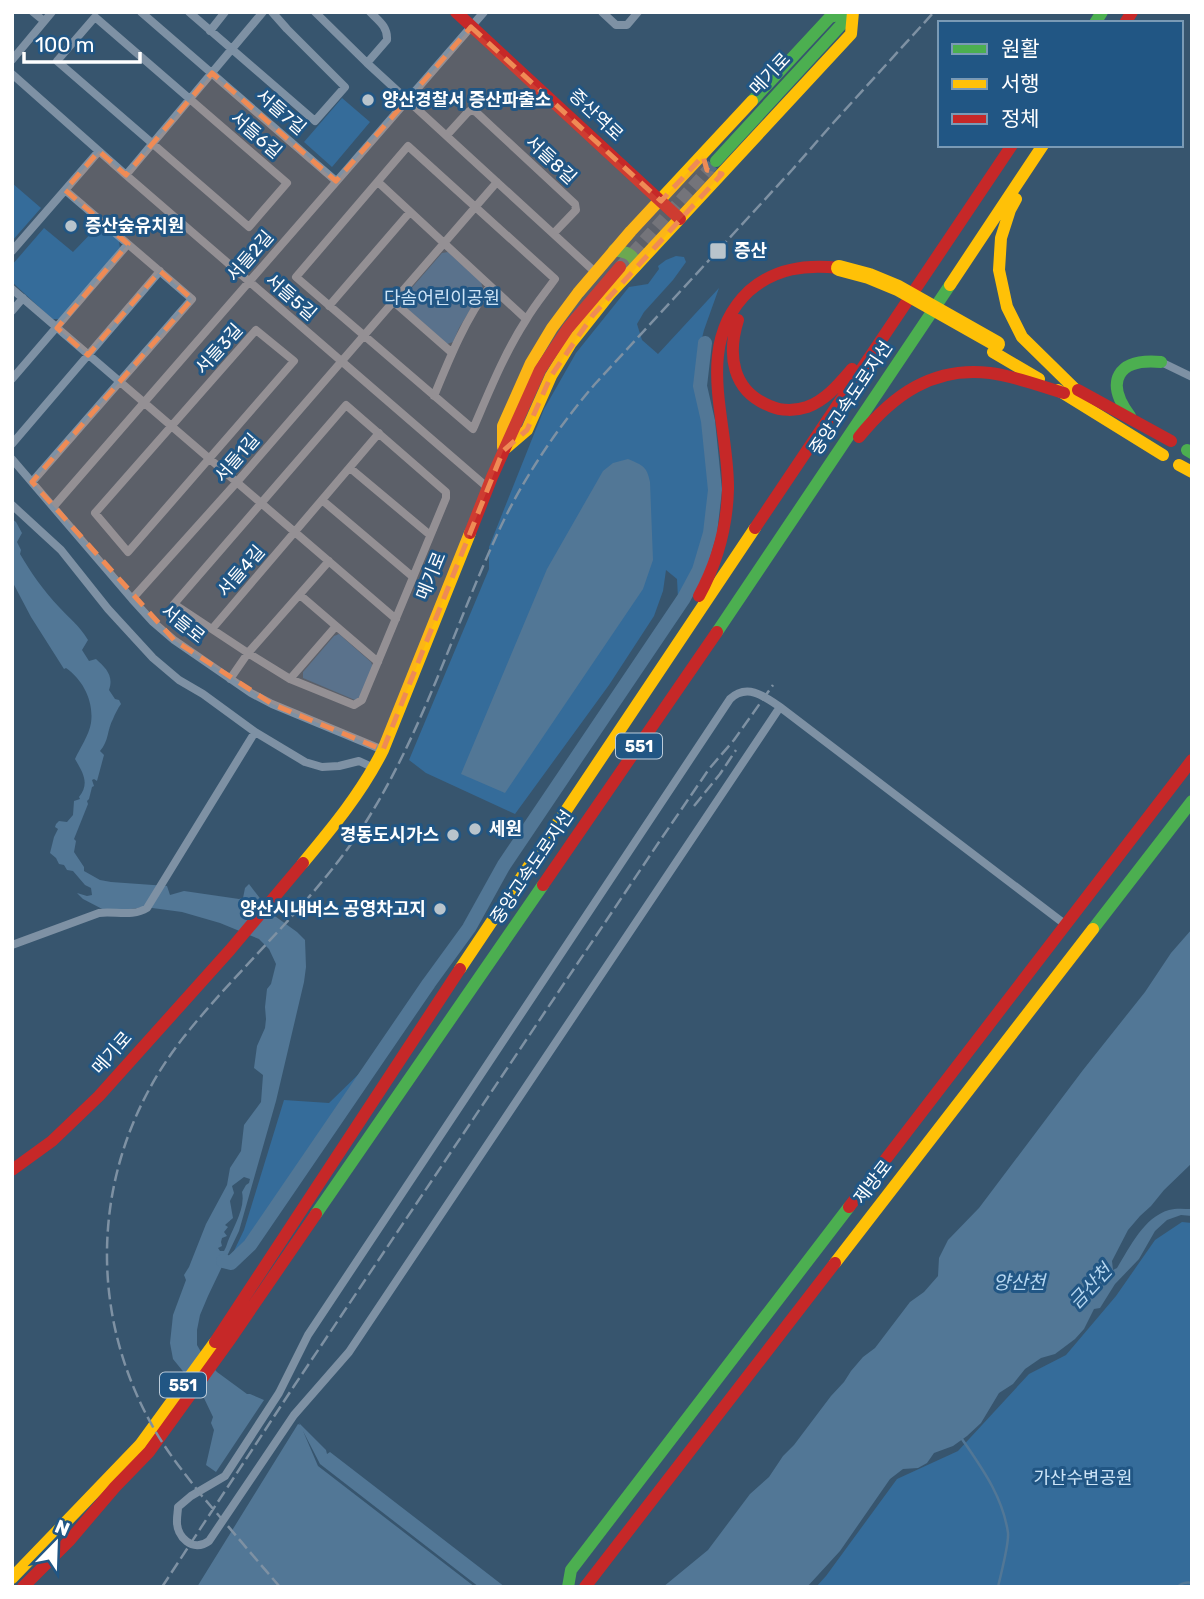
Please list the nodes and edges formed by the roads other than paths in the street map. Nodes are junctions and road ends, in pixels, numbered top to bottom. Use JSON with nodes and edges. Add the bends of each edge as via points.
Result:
{"nodes":[{"id":1,"x":33,"y":12,"type":"edge"},
{"id":2,"x":52,"y":12,"type":"edge"},
{"id":3,"x":141,"y":12,"type":"edge"},
{"id":4,"x":189,"y":12,"type":"edge"},
{"id":5,"x":225,"y":12,"type":"edge"},
{"id":6,"x":263,"y":12,"type":"edge"},
{"id":7,"x":272,"y":12,"type":"edge"},
{"id":8,"x":315,"y":12,"type":"edge"},
{"id":9,"x":370,"y":12,"type":"edge"},
{"id":10,"x":456,"y":12,"type":"edge"},
{"id":11,"x":484,"y":12,"type":"edge"},
{"id":12,"x":602,"y":12,"type":"edge"},
{"id":13,"x":638,"y":12,"type":"edge"},
{"id":14,"x":852,"y":12,"type":"edge"},
{"id":15,"x":44,"y":21,"type":"junction"},
{"id":16,"x":471,"y":27,"type":"junction"},
{"id":17,"x":210,"y":31,"type":"junction"},
{"id":18,"x":232,"y":50,"type":"junction"},
{"id":19,"x":12,"y":60,"type":"edge"},
{"id":20,"x":367,"y":63,"type":"junction"},
{"id":21,"x":212,"y":73,"type":"junction"},
{"id":22,"x":12,"y":74,"type":"edge"},
{"id":23,"x":407,"y":98,"type":"junction"},
{"id":24,"x":190,"y":99,"type":"junction"},
{"id":25,"x":447,"y":135,"type":"junction"},
{"id":26,"x":152,"y":143,"type":"junction"},
{"id":27,"x":1011,"y":147,"type":"edge"},
{"id":28,"x":1042,"y":147,"type":"edge"},
{"id":29,"x":1049,"y":147,"type":"edge"},
{"id":30,"x":99,"y":151,"type":"junction"},
{"id":31,"x":713,"y":164,"type":"junction"},
{"id":32,"x":126,"y":175,"type":"junction"},
{"id":33,"x":336,"y":181,"type":"junction"},
{"id":34,"x":378,"y":182,"type":"junction"},
{"id":35,"x":497,"y":182,"type":"junction"},
{"id":36,"x":65,"y":190,"type":"junction"},
{"id":37,"x":661,"y":201,"type":"junction"},
{"id":38,"x":475,"y":206,"type":"junction"},
{"id":39,"x":410,"y":212,"type":"junction"},
{"id":40,"x":680,"y":219,"type":"junction"},
{"id":41,"x":957,"y":228,"type":"junction"},
{"id":42,"x":554,"y":233,"type":"junction"},
{"id":43,"x":444,"y":243,"type":"junction"},
{"id":44,"x":128,"y":244,"type":"junction"},
{"id":45,"x":614,"y":250,"type":"junction"},
{"id":46,"x":12,"y":251,"type":"edge"},
{"id":47,"x":628,"y":267,"type":"junction"},
{"id":48,"x":160,"y":271,"type":"junction"},
{"id":49,"x":595,"y":272,"type":"junction"},
{"id":50,"x":838,"y":273,"type":"junction"},
{"id":51,"x":248,"y":281,"type":"junction"},
{"id":52,"x":490,"y":286,"type":"junction"},
{"id":53,"x":12,"y":289,"type":"edge"},
{"id":54,"x":23,"y":298,"type":"junction"},
{"id":55,"x":394,"y":302,"type":"junction"},
{"id":56,"x":329,"y":306,"type":"junction"},
{"id":57,"x":12,"y":312,"type":"edge"},
{"id":58,"x":526,"y":319,"type":"junction"},
{"id":59,"x":57,"y":328,"type":"junction"},
{"id":60,"x":364,"y":336,"type":"junction"},
{"id":61,"x":451,"y":352,"type":"junction"},
{"id":62,"x":88,"y":355,"type":"junction"},
{"id":63,"x":342,"y":361,"type":"junction"},
{"id":64,"x":1161,"y":362,"type":"joint"},
{"id":65,"x":1192,"y":377,"type":"edge"},
{"id":66,"x":12,"y":379,"type":"edge"},
{"id":67,"x":120,"y":382,"type":"junction"},
{"id":68,"x":1070,"y":391,"type":"junction"},
{"id":69,"x":434,"y":396,"type":"junction"},
{"id":70,"x":144,"y":403,"type":"junction"},
{"id":71,"x":1134,"y":421,"type":"junction"},
{"id":72,"x":172,"y":426,"type":"junction"},
{"id":73,"x":379,"y":433,"type":"junction"},
{"id":74,"x":12,"y":444,"type":"edge"},
{"id":75,"x":503,"y":451,"type":"junction"},
{"id":76,"x":12,"y":459,"type":"edge"},
{"id":77,"x":210,"y":459,"type":"junction"},
{"id":78,"x":350,"y":468,"type":"junction"},
{"id":79,"x":32,"y":482,"type":"junction"},
{"id":80,"x":237,"y":482,"type":"junction"},
{"id":81,"x":487,"y":487,"type":"junction"},
{"id":82,"x":322,"y":500,"type":"junction"},
{"id":83,"x":261,"y":504,"type":"junction"},
{"id":84,"x":12,"y":505,"type":"edge"},
{"id":85,"x":54,"y":506,"type":"junction"},
{"id":86,"x":295,"y":532,"type":"junction"},
{"id":87,"x":430,"y":536,"type":"junction"},
{"id":88,"x":329,"y":562,"type":"junction"},
{"id":89,"x":763,"y":564,"type":"junction"},
{"id":90,"x":413,"y":577,"type":"junction"},
{"id":91,"x":300,"y":595,"type":"junction"},
{"id":92,"x":132,"y":599,"type":"junction"},
{"id":93,"x":396,"y":619,"type":"junction"},
{"id":94,"x":336,"y":626,"type":"junction"},
{"id":95,"x":212,"y":629,"type":"junction"},
{"id":96,"x":248,"y":653,"type":"junction"},
{"id":97,"x":378,"y":662,"type":"junction"},
{"id":98,"x":230,"y":679,"type":"junction"},
{"id":99,"x":290,"y":679,"type":"junction"},
{"id":100,"x":780,"y":707,"type":"junction"},
{"id":101,"x":255,"y":732,"type":"junction"},
{"id":102,"x":383,"y":750,"type":"junction"},
{"id":103,"x":1192,"y":760,"type":"edge"},
{"id":104,"x":374,"y":768,"type":"junction"},
{"id":105,"x":1192,"y":801,"type":"edge"},
{"id":106,"x":519,"y":881,"type":"junction"},
{"id":107,"x":1066,"y":925,"type":"junction"},
{"id":108,"x":12,"y":945,"type":"edge"},
{"id":109,"x":12,"y":1170,"type":"edge"},
{"id":110,"x":228,"y":1334,"type":"junction"},
{"id":111,"x":144,"y":1448,"type":"junction"},
{"id":112,"x":12,"y":1578,"type":"edge"},
{"id":113,"x":23,"y":1587,"type":"edge"},
{"id":114,"x":568,"y":1587,"type":"edge"},
{"id":115,"x":585,"y":1587,"type":"edge"}],
"edges":[{"from":1,"to":15,"type":"street"},
{"from":2,"to":15,"type":"street"},
{"from":3,"to":21,"type":"street","name":"서들7길"},
{"from":4,"to":17,"type":"street"},
{"from":5,"to":17,"type":"street"},
{"from":6,"to":18,"type":"street"},
{"from":7,"to":18,"type":"street","via":[[345,87],[315,121]]},
{"from":8,"to":20,"type":"street"},
{"from":9,"to":20,"type":"street","via":[[384,26],[387,40]]},
{"from":10,"to":16,"type":"main road","name":"증산역로"},
{"from":11,"to":16,"type":"street","name":"서들2길"},
{"from":12,"to":13,"type":"street","via":[[616,25],[627,25]]},
{"from":14,"to":31,"type":"main road","via":[[830,18]]},
{"from":14,"to":31,"type":"main road","via":[[851,34]]},
{"from":15,"to":19,"type":"street"},
{"from":16,"to":23,"type":"street","name":"서들2길"},
{"from":16,"to":37,"type":"main road","name":"증산역로"},
{"from":17,"to":18,"type":"street"},
{"from":18,"to":21,"type":"street"},
{"from":20,"to":23,"type":"street"},
{"from":21,"to":24,"type":"street"},
{"from":21,"to":33,"type":"street","name":"서들7길"},
{"from":22,"to":30,"type":"street","name":"서들5길"},
{"from":23,"to":25,"type":"street"},
{"from":23,"to":33,"type":"street","name":"서들2길"},
{"from":24,"to":26,"type":"street"},
{"from":24,"to":26,"type":"street","name":"서들6길","via":[[95,17],[57,61]]},
{"from":24,"to":26,"type":"street","name":"서들6길","via":[[287,183],[249,227]]},
{"from":25,"to":35,"type":"street"},
{"from":25,"to":42,"type":"street","name":"서들8길","via":[[467,113],[475,112],[575,204],[576,210]]},
{"from":26,"to":32,"type":"street"},
{"from":27,"to":41,"type":"main road","name":"중앙고속도로지선","number":"551"},
{"from":28,"to":89,"type":"main road","name":"중앙고속도로지선","number":"551"},
{"from":29,"to":68,"type":"main road","via":[[1010,210],[1001,238],[999,270],[1007,307],[1022,337]]},
{"from":30,"to":32,"type":"street","name":"서들5길"},
{"from":30,"to":36,"type":"street"},
{"from":31,"to":37,"type":"main road"},
{"from":31,"to":40,"type":"main road","name":"메기로"},
{"from":32,"to":51,"type":"street","name":"서들5길"},
{"from":33,"to":51,"type":"street","name":"서들2길"},
{"from":34,"to":38,"type":"street","via":[[408,146]]},
{"from":34,"to":39,"type":"street"},
{"from":34,"to":56,"type":"street","via":[[296,277]]},
{"from":35,"to":38,"type":"street","name":"서들1길"},
{"from":35,"to":42,"type":"street"},
{"from":36,"to":44,"type":"street"},
{"from":36,"to":46,"type":"street"},
{"from":37,"to":40,"type":"main road","name":"증산역로"},
{"from":37,"to":45,"type":"main road"},
{"from":38,"to":43,"type":"street","name":"서들1길"},
{"from":38,"to":58,"type":"street","via":[[555,279]]},
{"from":39,"to":43,"type":"street"},
{"from":39,"to":56,"type":"street"},
{"from":40,"to":47,"type":"main road","name":"메기로"},
{"from":41,"to":50,"type":"main road","via":[[943,238],[834,390],[801,409],[781,410],[755,400],[741,385],[733,366],[732,338],[738,318],[751,302],[777,284]]},
{"from":41,"to":106,"type":"main road","name":"중앙고속도로지선","number":"551"},
{"from":42,"to":49,"type":"street"},
{"from":43,"to":52,"type":"street"},
{"from":43,"to":55,"type":"street","name":"서들1길"},
{"from":44,"to":48,"type":"street"},
{"from":44,"to":59,"type":"street"},
{"from":45,"to":47,"type":"main road","via":[[635,259]]},
{"from":45,"to":49,"type":"main road"},
{"from":47,"to":75,"type":"main road","name":"메기로","via":[[568,328],[540,370]]},
{"from":48,"to":62,"type":"street"},
{"from":48,"to":67,"type":"street","via":[[192,299]]},
{"from":49,"to":75,"type":"main road","via":[[531,363],[503,426]]},
{"from":50,"to":68,"type":"main road","bridge":true,"via":[[869,276],[898,288]]},
{"from":50,"to":106,"type":"main road","via":[[819,265],[769,276],[742,297],[726,320],[716,370],[728,486],[719,554],[685,622],[527,856]]},
{"from":51,"to":63,"type":"street","name":"서들5길"},
{"from":51,"to":70,"type":"street","name":"서들2길"},
{"from":52,"to":58,"type":"street"},
{"from":52,"to":61,"type":"street"},
{"from":53,"to":54,"type":"street"},
{"from":54,"to":57,"type":"street"},
{"from":54,"to":59,"type":"street"},
{"from":55,"to":60,"type":"street","name":"서들1길"},
{"from":55,"to":61,"type":"street"},
{"from":56,"to":60,"type":"street"},
{"from":58,"to":69,"type":"street","via":[[473,429]]},
{"from":59,"to":62,"type":"street"},
{"from":59,"to":66,"type":"street"},
{"from":60,"to":63,"type":"street","name":"서들1길"},
{"from":60,"to":69,"type":"street"},
{"from":61,"to":69,"type":"street"},
{"from":62,"to":67,"type":"street"},
{"from":62,"to":74,"type":"street"},
{"from":63,"to":80,"type":"street","name":"서들1길"},
{"from":63,"to":81,"type":"street","name":"서들5길"},
{"from":64,"to":65,"type":"street"},
{"from":64,"to":71,"type":"main road","via":[[1135,362],[1120,374],[1116,392]]},
{"from":67,"to":70,"type":"street"},
{"from":67,"to":79,"type":"street"},
{"from":68,"to":71,"type":"main road"},
{"from":68,"to":71,"type":"main road","via":[[1167,448]]},
{"from":68,"to":89,"type":"main road","via":[[980,372],[945,375],[910,390],[876,416],[778,553]]},
{"from":70,"to":72,"type":"street"},
{"from":70,"to":85,"type":"street","name":"서들2길"},
{"from":72,"to":77,"type":"street"},
{"from":72,"to":77,"type":"street","name":"서들3길","via":[[95,513],[128,552]]},
{"from":72,"to":77,"type":"street","name":"서들3길","via":[[256,330],[294,361]]},
{"from":73,"to":78,"type":"street","name":"서들4길"},
{"from":73,"to":83,"type":"street","via":[[346,405]]},
{"from":73,"to":87,"type":"street","via":[[446,492]]},
{"from":75,"to":81,"type":"main road","name":"메기로"},
{"from":76,"to":79,"type":"street","name":"서들로"},
{"from":77,"to":80,"type":"street"},
{"from":78,"to":82,"type":"street","name":"서들4길"},
{"from":78,"to":87,"type":"street"},
{"from":79,"to":85,"type":"street","name":"서들로"},
{"from":80,"to":83,"type":"street"},
{"from":80,"to":92,"type":"street","name":"서들1길"},
{"from":81,"to":102,"type":"main road","name":"메기로"},
{"from":82,"to":86,"type":"street","name":"서들4길"},
{"from":82,"to":90,"type":"street"},
{"from":83,"to":86,"type":"street"},
{"from":83,"to":95,"type":"street","via":[[174,604]]},
{"from":84,"to":101,"type":"street","via":[[61,550],[153,658]]},
{"from":85,"to":92,"type":"street","name":"서들로"},
{"from":86,"to":88,"type":"street"},
{"from":86,"to":95,"type":"street","name":"서들4길"},
{"from":87,"to":90,"type":"street"},
{"from":88,"to":91,"type":"street"},
{"from":88,"to":93,"type":"street"},
{"from":89,"to":110,"type":"main road","name":"중앙고속도로지선","number":"551"},
{"from":90,"to":93,"type":"street"},
{"from":91,"to":94,"type":"street"},
{"from":91,"to":96,"type":"street"},
{"from":92,"to":98,"type":"street","name":"서들로","via":[[174,640]]},
{"from":93,"to":97,"type":"street"},
{"from":94,"to":97,"type":"street"},
{"from":94,"to":99,"type":"street"},
{"from":95,"to":96,"type":"street"},
{"from":96,"to":98,"type":"street"},
{"from":96,"to":99,"type":"street"},
{"from":97,"to":99,"type":"street","via":[[362,700],[354,705]]},
{"from":98,"to":102,"type":"street","name":"서들로","via":[[272,704]]},
{"from":100,"to":100,"type":"street","via":[[748,691],[730,699],[308,1335],[279,1393],[225,1476],[178,1507],[176,1522],[185,1542],[193,1546],[209,1541],[294,1415],[349,1352]]},
{"from":100,"to":107,"type":"street"},
{"from":101,"to":104,"type":"street","via":[[305,762],[322,767],[359,761]]},
{"from":101,"to":108,"type":"street","via":[[147,908],[139,913],[99,913]]},
{"from":102,"to":104,"type":"main road","name":"메기로"},
{"from":103,"to":107,"type":"main road"},
{"from":104,"to":109,"type":"main road","name":"메기로","via":[[341,818],[99,1096],[52,1141]]},
{"from":105,"to":115,"type":"main road","name":"제방로"},
{"from":106,"to":110,"type":"main road","name":"중앙고속도로지선","number":"551","via":[[298,1215]]},
{"from":107,"to":114,"type":"main road","via":[[571,1570]]},
{"from":110,"to":111,"type":"main road","name":"중앙고속도로지선","number":"551"},
{"from":111,"to":112,"type":"main road","name":"중앙고속도로지선","number":"551"},
{"from":111,"to":113,"type":"main road","name":"중앙고속도로지선","number":"551","via":[[69,1541]]}]}
